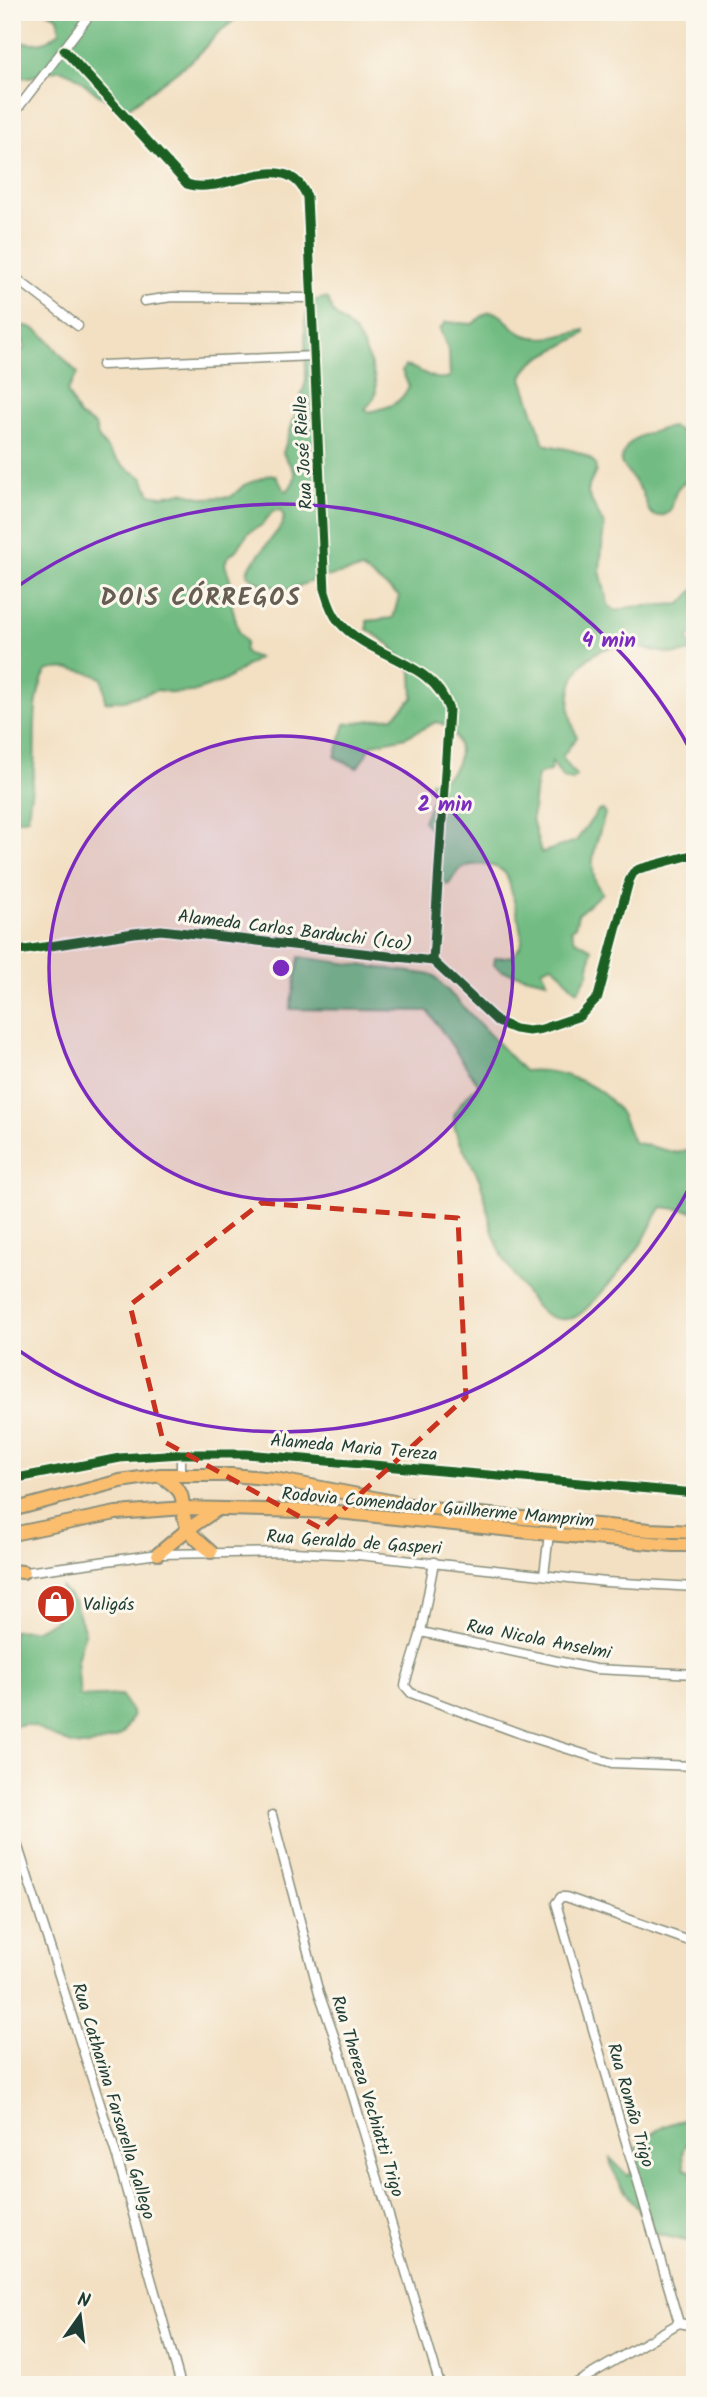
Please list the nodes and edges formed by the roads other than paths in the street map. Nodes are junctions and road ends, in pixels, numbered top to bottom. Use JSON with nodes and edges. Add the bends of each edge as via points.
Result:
{"nodes":[{"id":1,"x":92,"y":12,"type":"edge"},
{"id":2,"x":64,"y":50,"type":"junction"},
{"id":3,"x":12,"y":116,"type":"edge"},
{"id":4,"x":12,"y":275,"type":"edge"},
{"id":5,"x":312,"y":298,"type":"junction"},
{"id":6,"x":144,"y":301,"type":"dead end"},
{"id":7,"x":78,"y":326,"type":"dead end"},
{"id":8,"x":314,"y":356,"type":"junction"},
{"id":9,"x":102,"y":365,"type":"dead end"},
{"id":10,"x":695,"y":854,"type":"edge"},
{"id":11,"x":12,"y":953,"type":"edge"},
{"id":12,"x":433,"y":961,"type":"junction"},
{"id":13,"x":181,"y":1454,"type":"junction"},
{"id":14,"x":160,"y":1475,"type":"junction"},
{"id":15,"x":181,"y":1475,"type":"junction"},
{"id":16,"x":12,"y":1479,"type":"edge"},
{"id":17,"x":695,"y":1493,"type":"edge"},
{"id":18,"x":185,"y":1508,"type":"junction"},
{"id":19,"x":218,"y":1509,"type":"junction"},
{"id":20,"x":12,"y":1510,"type":"edge"},
{"id":21,"x":188,"y":1529,"type":"junction"},
{"id":22,"x":695,"y":1532,"type":"edge"},
{"id":23,"x":12,"y":1534,"type":"edge"},
{"id":24,"x":549,"y":1534,"type":"junction"},
{"id":25,"x":695,"y":1545,"type":"edge"},
{"id":26,"x":211,"y":1552,"type":"junction"},
{"id":27,"x":158,"y":1554,"type":"junction"},
{"id":28,"x":434,"y":1562,"type":"junction"},
{"id":29,"x":16,"y":1572,"type":"edge"},
{"id":30,"x":544,"y":1576,"type":"junction"},
{"id":31,"x":695,"y":1587,"type":"edge"},
{"id":32,"x":421,"y":1632,"type":"junction"},
{"id":33,"x":695,"y":1674,"type":"edge"},
{"id":34,"x":695,"y":1766,"type":"edge"},
{"id":35,"x":272,"y":1815,"type":"dead end"},
{"id":36,"x":12,"y":1828,"type":"edge"},
{"id":37,"x":695,"y":1943,"type":"edge"},
{"id":38,"x":679,"y":2323,"type":"junction"},
{"id":39,"x":695,"y":2326,"type":"edge"},
{"id":40,"x":181,"y":2385,"type":"edge"},
{"id":41,"x":440,"y":2385,"type":"edge"},
{"id":42,"x":573,"y":2385,"type":"edge"}],
"edges":[{"from":1,"to":2,"type":"street"},
{"from":2,"to":3,"type":"street"},
{"from":2,"to":5,"type":"street","name":"Rua José Rielle","via":[[187,184],[200,188],[270,172],[298,183],[307,197]]},
{"from":4,"to":7,"type":"street"},
{"from":5,"to":6,"type":"street"},
{"from":5,"to":8,"type":"street","name":"Rua José Rielle"},
{"from":8,"to":9,"type":"street"},
{"from":8,"to":12,"type":"street","name":"Rua José Rielle","via":[[329,605],[348,632],[438,686],[449,710]]},
{"from":10,"to":12,"type":"street","name":"Alameda Carlos Barduchi (Ico)","via":[[633,873],[598,997],[569,1021],[529,1031],[505,1026]]},
{"from":11,"to":12,"type":"street","name":"Alameda Carlos Barduchi (Ico)","via":[[161,930]]},
{"from":13,"to":15,"type":"street"},
{"from":13,"to":16,"type":"street","name":"Alameda Maria Tereza","via":[[120,1458]]},
{"from":13,"to":17,"type":"street","name":"Alameda Maria Tereza","via":[[299,1457]]},
{"from":14,"to":15,"type":"main road","name":"Rodovia Comendador Guilherme Mamprim"},
{"from":14,"to":18,"type":"main road","via":[[178,1488]]},
{"from":14,"to":20,"type":"main road","name":"Rodovia Comendador Guilherme Mamprim","via":[[75,1491]]},
{"from":15,"to":22,"type":"main road","name":"Rodovia Comendador Guilherme Mamprim","via":[[254,1476],[410,1505]]},
{"from":18,"to":19,"type":"main road","name":"Rodovia Comendador Guilherme Mamprim"},
{"from":18,"to":21,"type":"main road"},
{"from":18,"to":23,"type":"main road","name":"Rodovia Comendador Guilherme Mamprim","via":[[116,1514]]},
{"from":19,"to":21,"type":"main road"},
{"from":19,"to":24,"type":"main road","name":"Rodovia Comendador Guilherme Mamprim","via":[[338,1512]]},
{"from":21,"to":26,"type":"main road"},
{"from":21,"to":27,"type":"main road"},
{"from":24,"to":25,"type":"main road","name":"Rodovia Comendador Guilherme Mamprim"},
{"from":24,"to":30,"type":"street"},
{"from":26,"to":27,"type":"street","name":"Rua Geraldo de Gasperi"},
{"from":26,"to":28,"type":"street","name":"Rua Geraldo de Gasperi","via":[[358,1555]]},
{"from":27,"to":29,"type":"street","name":"Rua Geraldo de Gasperi"},
{"from":28,"to":30,"type":"street","name":"Rua Geraldo de Gasperi"},
{"from":28,"to":32,"type":"street"},
{"from":30,"to":31,"type":"street","name":"Rua Geraldo de Gasperi"},
{"from":32,"to":33,"type":"street","name":"Rua Nicola Anselmi","via":[[595,1669]]},
{"from":32,"to":34,"type":"street","via":[[405,1686],[411,1693],[612,1763]]},
{"from":35,"to":41,"type":"street","name":"Rua Thereza Vechiatti Trigo","via":[[319,1993]]},
{"from":36,"to":40,"type":"street","name":"Rua Catharina Farsarella Gallego","via":[[117,2157]]},
{"from":37,"to":38,"type":"street","name":"Rua Romão Trigo","via":[[566,1897],[556,1906]]},
{"from":38,"to":39,"type":"street"},
{"from":38,"to":42,"type":"street"}]}
